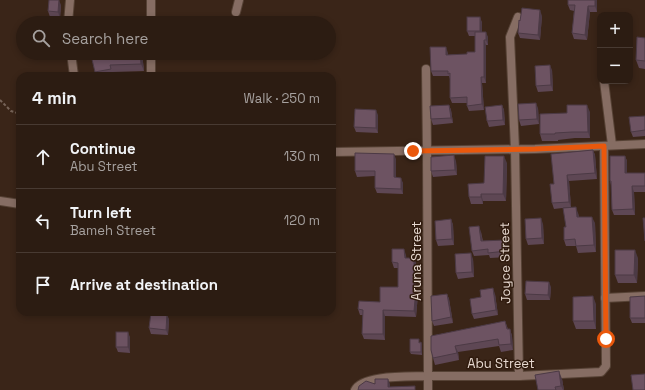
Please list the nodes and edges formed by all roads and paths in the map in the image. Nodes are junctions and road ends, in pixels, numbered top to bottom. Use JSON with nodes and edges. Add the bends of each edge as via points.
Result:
{"nodes":[{"id":1,"x":70,"y":0,"type":"edge"},
{"id":2,"x":151,"y":0,"type":"edge"},
{"id":3,"x":239,"y":0,"type":"edge"},
{"id":4,"x":236,"y":12,"type":"dead end"},
{"id":5,"x":69,"y":16,"type":"edge"},
{"id":6,"x":151,"y":16,"type":"edge"},
{"id":7,"x":518,"y":17,"type":"dead end"},
{"id":8,"x":72,"y":60,"type":"edge"},
{"id":9,"x":151,"y":60,"type":"edge"},
{"id":10,"x":426,"y":69,"type":"dead end"},
{"id":11,"x":73,"y":72,"type":"edge"},
{"id":12,"x":151,"y":72,"type":"edge"},
{"id":13,"x":604,"y":84,"type":"edge"},
{"id":14,"x":0,"y":100,"type":"edge"},
{"id":15,"x":16,"y":112,"type":"edge"},
{"id":16,"x":645,"y":144,"type":"edge"},
{"id":17,"x":608,"y":146,"type":"junction"},
{"id":18,"x":515,"y":149,"type":"junction"},
{"id":19,"x":428,"y":151,"type":"junction"},
{"id":20,"x":336,"y":152,"type":"edge"},
{"id":21,"x":0,"y":201,"type":"edge"},
{"id":22,"x":16,"y":203,"type":"edge"},
{"id":23,"x":645,"y":296,"type":"edge"},
{"id":24,"x":605,"y":298,"type":"junction"},
{"id":25,"x":428,"y":376,"type":"junction"},
{"id":26,"x":519,"y":376,"type":"junction"},
{"id":27,"x":355,"y":390,"type":"edge"},
{"id":28,"x":428,"y":390,"type":"edge"}],
"edges":[{"from":1,"to":5,"type":"street"},
{"from":2,"to":6,"type":"street"},
{"from":3,"to":4,"type":"street"},
{"from":7,"to":18,"type":"street","name":"Joyce Street","via":[[510,37]]},
{"from":8,"to":11,"type":"street"},
{"from":9,"to":12,"type":"street"},
{"from":10,"to":19,"type":"street","name":"Aruna Street"},
{"from":13,"to":17,"type":"street","name":"Abu Street"},
{"from":14,"to":15,"type":"path"},
{"from":16,"to":17,"type":"street"},
{"from":17,"to":18,"type":"street"},
{"from":17,"to":24,"type":"street","name":"Abu Street"},
{"from":18,"to":19,"type":"street"},
{"from":18,"to":26,"type":"street","name":"Joyce Street"},
{"from":19,"to":20,"type":"street"},
{"from":19,"to":25,"type":"street","name":"Aruna Street"},
{"from":21,"to":22,"type":"street"},
{"from":23,"to":24,"type":"street"},
{"from":24,"to":26,"type":"street","name":"Abu Street","via":[[606,366],[601,372]]},
{"from":25,"to":26,"type":"street","name":"Abu Street"},
{"from":25,"to":27,"type":"street","via":[[370,380]]},
{"from":25,"to":28,"type":"street"}]}
